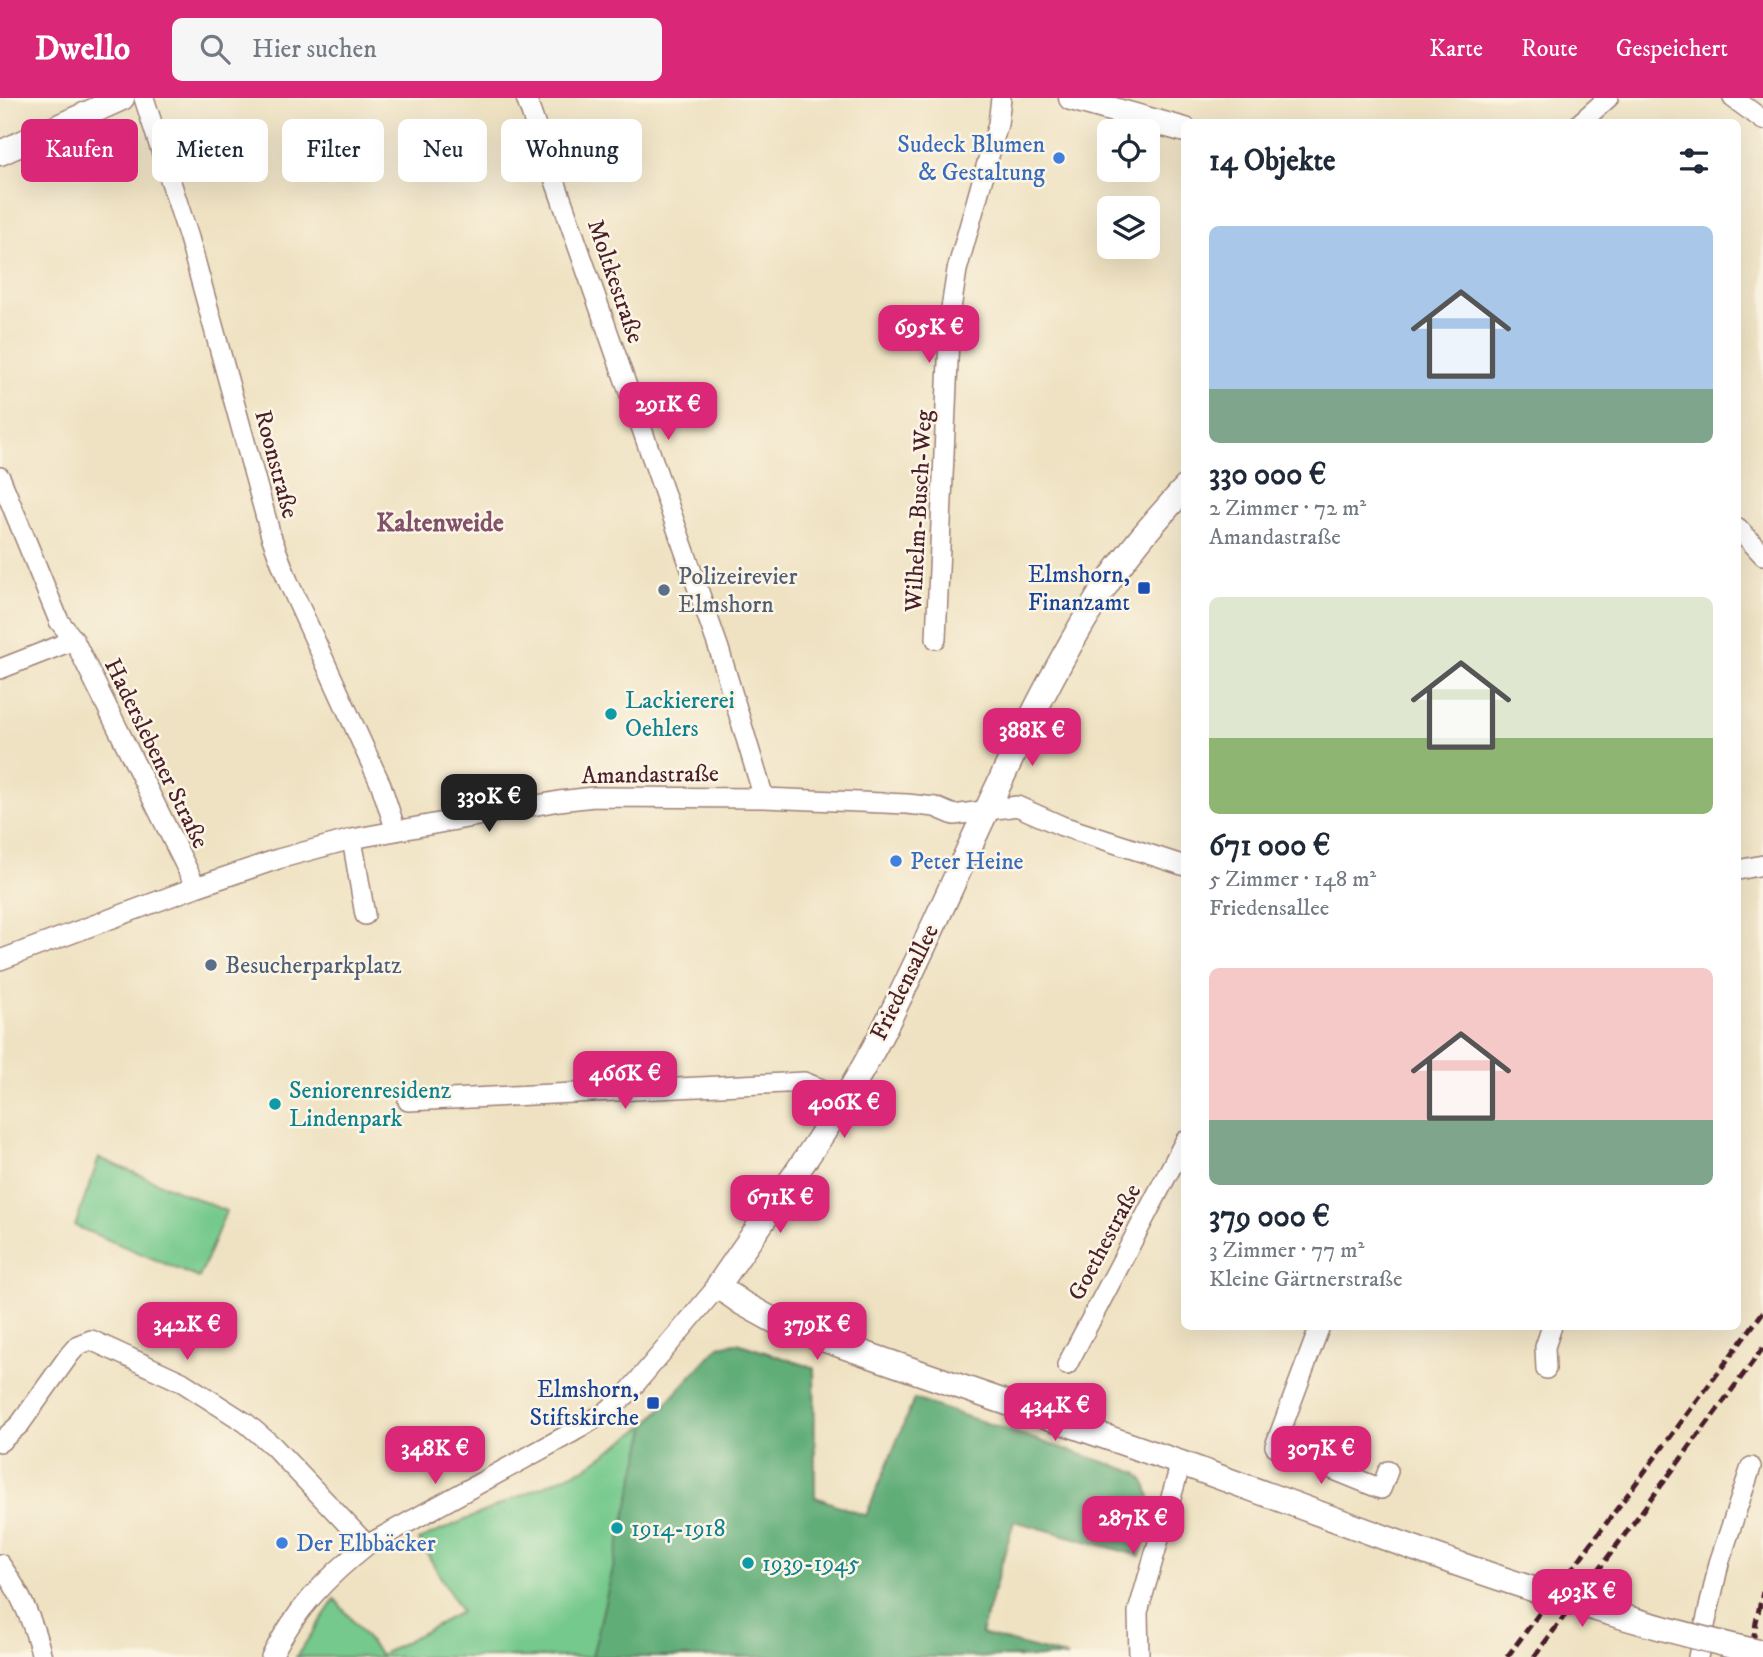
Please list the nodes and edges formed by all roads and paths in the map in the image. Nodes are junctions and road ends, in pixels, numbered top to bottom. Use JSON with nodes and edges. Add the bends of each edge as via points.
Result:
{"nodes":[{"id":1,"x":122,"y":98,"type":"edge"},
{"id":2,"x":145,"y":98,"type":"edge"},
{"id":3,"x":526,"y":98,"type":"edge"},
{"id":4,"x":1001,"y":98,"type":"edge"},
{"id":5,"x":1071,"y":98,"type":"edge"},
{"id":6,"x":1608,"y":98,"type":"edge"},
{"id":7,"x":1733,"y":98,"type":"edge"},
{"id":8,"x":1584,"y":119,"type":"edge"},
{"id":9,"x":1763,"y":120,"type":"edge"},
{"id":10,"x":1181,"y":129,"type":"edge"},
{"id":11,"x":0,"y":153,"type":"edge"},
{"id":12,"x":0,"y":478,"type":"edge"},
{"id":13,"x":1181,"y":492,"type":"edge"},
{"id":14,"x":1741,"y":531,"type":"edge"},
{"id":15,"x":1763,"y":555,"type":"edge"},
{"id":16,"x":936,"y":639,"type":"dead end"},
{"id":17,"x":75,"y":640,"type":"junction"},
{"id":18,"x":0,"y":669,"type":"edge"},
{"id":19,"x":764,"y":798,"type":"junction"},
{"id":20,"x":986,"y":811,"type":"junction"},
{"id":21,"x":396,"y":831,"type":"junction"},
{"id":22,"x":352,"y":839,"type":"junction"},
{"id":23,"x":1181,"y":865,"type":"edge"},
{"id":24,"x":1763,"y":865,"type":"edge"},
{"id":25,"x":1741,"y":869,"type":"edge"},
{"id":26,"x":196,"y":887,"type":"junction"},
{"id":27,"x":365,"y":915,"type":"dead end"},
{"id":28,"x":0,"y":960,"type":"edge"},
{"id":29,"x":844,"y":1098,"type":"junction"},
{"id":30,"x":408,"y":1101,"type":"dead end"},
{"id":31,"x":1181,"y":1148,"type":"edge"},
{"id":32,"x":718,"y":1286,"type":"junction"},
{"id":33,"x":1318,"y":1330,"type":"edge"},
{"id":34,"x":1551,"y":1330,"type":"edge"},
{"id":35,"x":1066,"y":1364,"type":"dead end"},
{"id":36,"x":1546,"y":1369,"type":"dead end"},
{"id":37,"x":0,"y":1442,"type":"edge"},
{"id":38,"x":1181,"y":1463,"type":"junction"},
{"id":39,"x":1751,"y":1467,"type":"dead end"},
{"id":40,"x":1388,"y":1471,"type":"dead end"},
{"id":41,"x":367,"y":1545,"type":"junction"},
{"id":42,"x":0,"y":1564,"type":"edge"},
{"id":43,"x":1763,"y":1653,"type":"edge"},
{"id":44,"x":42,"y":1657,"type":"edge"},
{"id":45,"x":271,"y":1657,"type":"edge"},
{"id":46,"x":1139,"y":1657,"type":"edge"},
{"id":47,"x":1698,"y":1657,"type":"edge"}],
"edges":[{"from":1,"to":11,"type":"main road"},
{"from":2,"to":21,"type":"street","name":"Roonstraße","via":[[189,237],[271,536],[381,785]]},
{"from":3,"to":19,"type":"street","name":"Moltkestraße","via":[[719,649]]},
{"from":4,"to":16,"type":"street","name":"Wilhelm-Busch-Weg","via":[[951,305]]},
{"from":5,"to":10,"type":"main road"},
{"from":6,"to":8,"type":"street"},
{"from":7,"to":9,"type":"street"},
{"from":12,"to":17,"type":"street","name":"Haderslebener Straße","via":[[59,621]]},
{"from":13,"to":20,"type":"main road","name":"Friedensallee","via":[[1100,594],[1037,705]]},
{"from":14,"to":15,"type":"street"},
{"from":17,"to":18,"type":"street","name":"Haderslebener Straße"},
{"from":17,"to":26,"type":"street","name":"Haderslebener Straße"},
{"from":19,"to":20,"type":"street","name":"Amandastraße","via":[[906,804],[935,807],[954,815]]},
{"from":19,"to":21,"type":"street","name":"Amandastraße","via":[[594,797]]},
{"from":20,"to":23,"type":"street","name":"Amandastraße","via":[[1017,806],[1062,826]]},
{"from":20,"to":29,"type":"main road","name":"Friedensallee","via":[[886,1024]]},
{"from":21,"to":22,"type":"street","name":"Amandastraße"},
{"from":22,"to":26,"type":"street","name":"Amandastraße"},
{"from":22,"to":27,"type":"street"},
{"from":24,"to":25,"type":"street"},
{"from":26,"to":28,"type":"street","name":"Amandastraße"},
{"from":29,"to":30,"type":"street","via":[[804,1082]]},
{"from":29,"to":32,"type":"main road","name":"Friedensallee"},
{"from":31,"to":35,"type":"street","name":"Goethestraße"},
{"from":32,"to":38,"type":"main road","via":[[782,1325]]},
{"from":32,"to":41,"type":"street","name":"Friedensallee","via":[[626,1395],[606,1412]]},
{"from":33,"to":40,"type":"street","via":[[1275,1446],[1381,1489]]},
{"from":34,"to":36,"type":"street","via":[[1545,1347]]},
{"from":37,"to":41,"type":"street","via":[[20,1424],[78,1345],[92,1340],[182,1382],[246,1423]]},
{"from":38,"to":43,"type":"main road","bridge":true,"via":[[1533,1590],[1635,1622]]},
{"from":38,"to":46,"type":"street","via":[[1138,1612]]},
{"from":39,"to":47,"type":"street","via":[[1719,1563]]},
{"from":41,"to":45,"type":"street","name":"Friedensallee","via":[[309,1597]]},
{"from":42,"to":44,"type":"street","via":[[35,1628]]}]}
